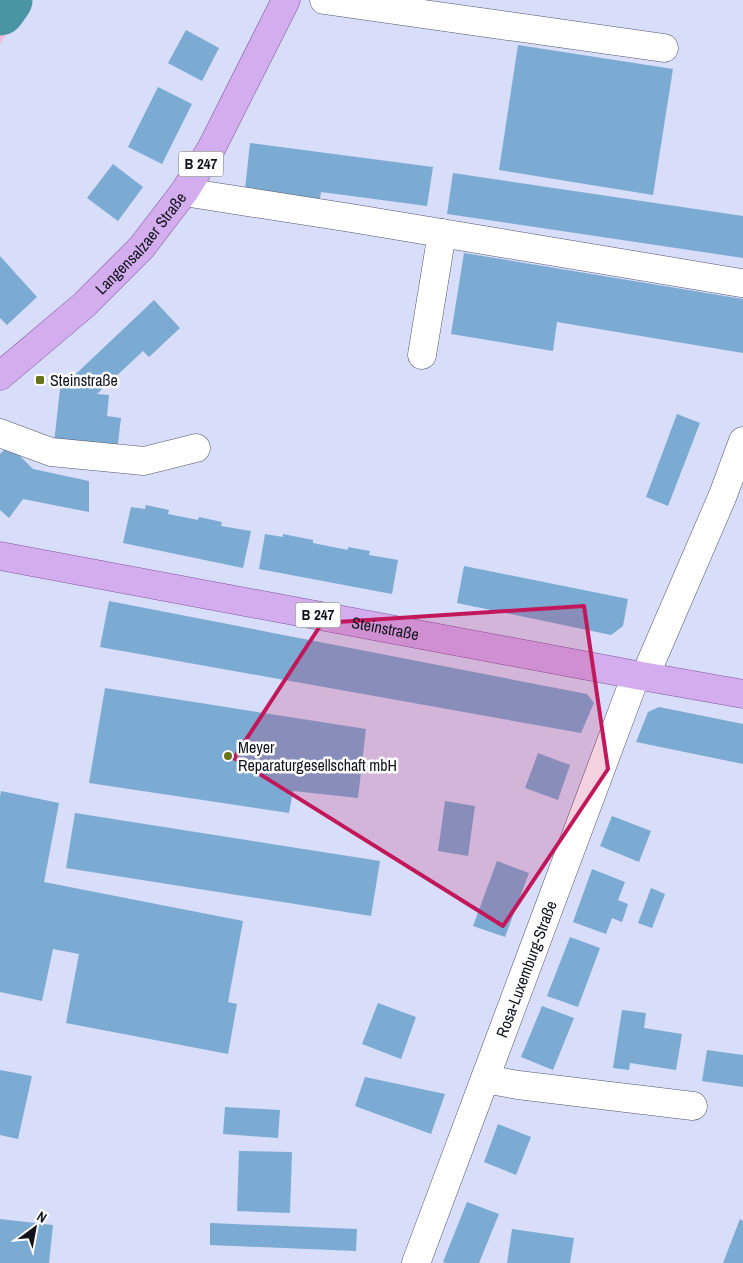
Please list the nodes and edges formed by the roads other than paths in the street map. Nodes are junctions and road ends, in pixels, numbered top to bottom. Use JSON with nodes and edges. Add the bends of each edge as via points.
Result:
{"nodes":[{"id":1,"x":286,"y":0,"type":"edge"},
{"id":2,"x":324,"y":0,"type":"edge"},
{"id":3,"x":664,"y":48,"type":"dead end"},
{"id":4,"x":184,"y":192,"type":"junction"},
{"id":5,"x":442,"y":233,"type":"junction"},
{"id":6,"x":742,"y":283,"type":"dead end"},
{"id":7,"x":422,"y":355,"type":"dead end"},
{"id":8,"x":0,"y":376,"type":"edge"},
{"id":9,"x":0,"y":433,"type":"edge"},
{"id":10,"x":743,"y":441,"type":"edge"},
{"id":11,"x":196,"y":448,"type":"dead end"},
{"id":12,"x":0,"y":556,"type":"edge"},
{"id":13,"x":640,"y":676,"type":"junction"},
{"id":14,"x":743,"y":694,"type":"edge"},
{"id":15,"x":485,"y":1079,"type":"junction"},
{"id":16,"x":693,"y":1106,"type":"dead end"},
{"id":17,"x":416,"y":1263,"type":"edge"}],
"edges":[{"from":1,"to":4,"type":"main road","name":"Langensalzaer Straße","number":"B 247","via":[[211,149]]},
{"from":2,"to":3,"type":"street"},
{"from":4,"to":5,"type":"street"},
{"from":4,"to":8,"type":"main road","name":"Langensalzaer Straße","number":"B 247","via":[[141,248],[84,306]]},
{"from":5,"to":6,"type":"street"},
{"from":5,"to":7,"type":"street"},
{"from":9,"to":11,"type":"street","via":[[51,452],[144,461]]},
{"from":10,"to":13,"type":"street","name":"Rosa-Luxemburg-Straße","via":[[723,495]]},
{"from":12,"to":13,"type":"main road","name":"Steinstraße","number":"B 247"},
{"from":13,"to":14,"type":"main road","name":"Steinstraße","number":"B 247"},
{"from":13,"to":15,"type":"street","name":"Rosa-Luxemburg-Straße"},
{"from":15,"to":16,"type":"street"},
{"from":15,"to":17,"type":"street","name":"Rosa-Luxemburg-Straße"}]}
